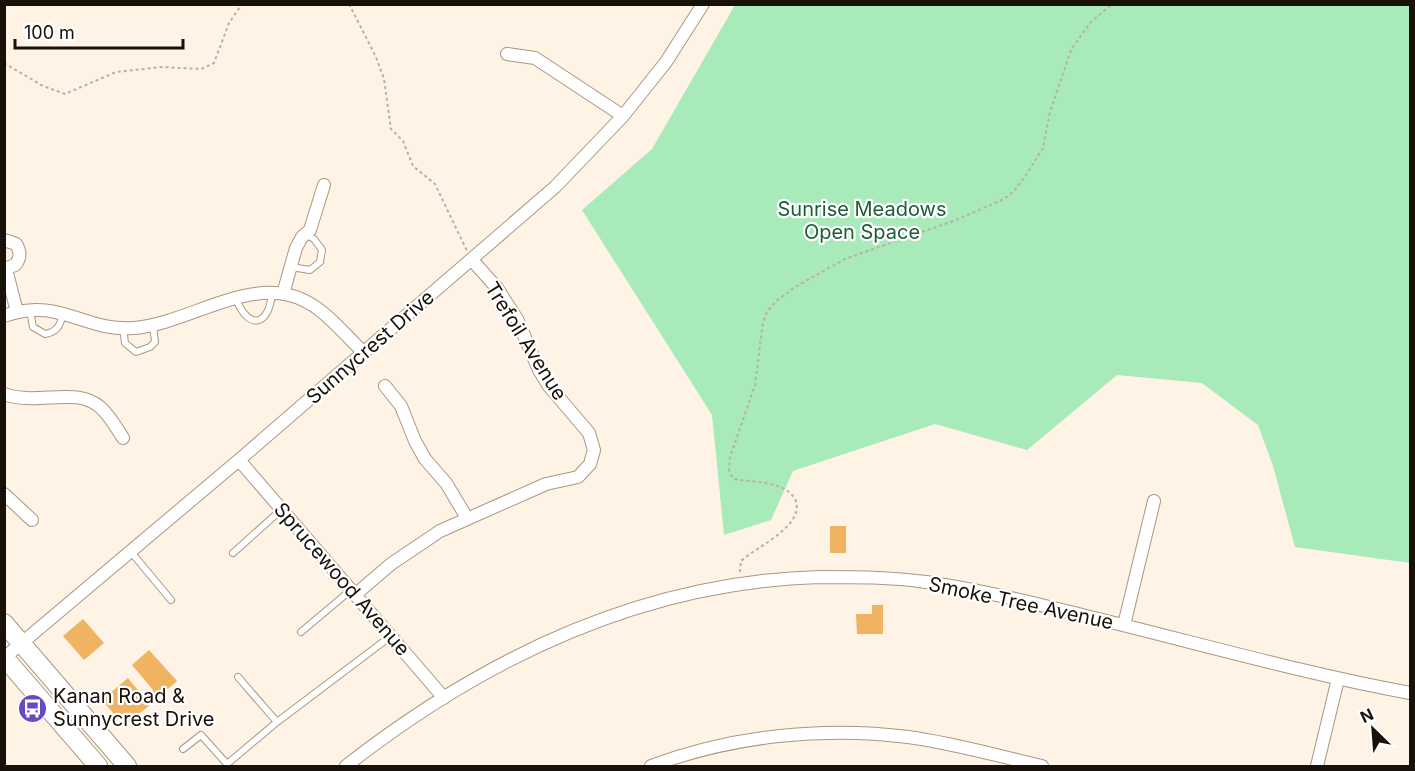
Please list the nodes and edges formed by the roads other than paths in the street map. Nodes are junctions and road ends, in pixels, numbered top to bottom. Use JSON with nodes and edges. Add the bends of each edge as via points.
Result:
{"nodes":[{"id":1,"x":703,"y":4,"type":"edge"},
{"id":2,"x":507,"y":54,"type":"dead end"},
{"id":3,"x":623,"y":116,"type":"junction"},
{"id":4,"x":324,"y":185,"type":"dead end"},
{"id":5,"x":305,"y":234,"type":"junction"},
{"id":6,"x":4,"y":240,"type":"edge"},
{"id":7,"x":472,"y":260,"type":"junction"},
{"id":8,"x":290,"y":267,"type":"junction"},
{"id":9,"x":5,"y":269,"type":"edge"},
{"id":10,"x":278,"y":293,"type":"junction"},
{"id":11,"x":236,"y":299,"type":"junction"},
{"id":12,"x":23,"y":311,"type":"junction"},
{"id":13,"x":63,"y":313,"type":"junction"},
{"id":14,"x":4,"y":316,"type":"edge"},
{"id":15,"x":153,"y":325,"type":"junction"},
{"id":16,"x":123,"y":328,"type":"junction"},
{"id":17,"x":363,"y":352,"type":"junction"},
{"id":18,"x":385,"y":386,"type":"dead end"},
{"id":19,"x":4,"y":394,"type":"edge"},
{"id":20,"x":123,"y":438,"type":"dead end"},
{"id":21,"x":238,"y":460,"type":"junction"},
{"id":22,"x":4,"y":494,"type":"edge"},
{"id":23,"x":1154,"y":501,"type":"dead end"},
{"id":24,"x":282,"y":510,"type":"junction"},
{"id":25,"x":467,"y":518,"type":"junction"},
{"id":26,"x":32,"y":520,"type":"dead end"},
{"id":27,"x":131,"y":551,"type":"junction"},
{"id":28,"x":233,"y":553,"type":"dead end"},
{"id":29,"x":354,"y":592,"type":"junction"},
{"id":30,"x":171,"y":600,"type":"dead end"},
{"id":31,"x":4,"y":623,"type":"edge"},
{"id":32,"x":1124,"y":625,"type":"junction"},
{"id":33,"x":301,"y":632,"type":"dead end"},
{"id":34,"x":392,"y":636,"type":"junction"},
{"id":35,"x":21,"y":643,"type":"junction"},
{"id":36,"x":5,"y":657,"type":"edge"},
{"id":37,"x":238,"y":677,"type":"dead end"},
{"id":38,"x":1338,"y":679,"type":"junction"},
{"id":39,"x":1410,"y":693,"type":"edge"},
{"id":40,"x":444,"y":698,"type":"junction"},
{"id":41,"x":277,"y":723,"type":"junction"},
{"id":42,"x":183,"y":749,"type":"dead end"},
{"id":43,"x":353,"y":764,"type":"edge"},
{"id":44,"x":98,"y":766,"type":"edge"},
{"id":45,"x":127,"y":766,"type":"edge"},
{"id":46,"x":651,"y":766,"type":"edge"},
{"id":47,"x":1042,"y":766,"type":"edge"},
{"id":48,"x":1317,"y":766,"type":"edge"}],
"edges":[{"from":1,"to":3,"type":"street","name":"Sunnycrest Drive","via":[[666,62]]},
{"from":2,"to":3,"type":"street","via":[[535,58]]},
{"from":3,"to":7,"type":"street","name":"Sunnycrest Drive","via":[[555,187]]},
{"from":4,"to":5,"type":"street","via":[[310,230]]},
{"from":5,"to":8,"type":"street"},
{"from":5,"to":8,"type":"lane","via":[[321,250],[320,262],[310,270]]},
{"from":6,"to":9,"type":"street","via":[[16,244],[20,252],[15,265]]},
{"from":7,"to":17,"type":"street","name":"Sunnycrest Drive"},
{"from":7,"to":25,"type":"street","name":"Trefoil Avenue","via":[[512,311],[548,385],[589,433],[593,454],[578,477],[546,484]]},
{"from":8,"to":10,"type":"street"},
{"from":9,"to":12,"type":"street"},
{"from":10,"to":11,"type":"street"},
{"from":10,"to":11,"type":"lane","via":[[264,319],[256,322],[243,314]]},
{"from":10,"to":17,"type":"street","via":[[300,298],[318,308]]},
{"from":11,"to":15,"type":"street"},
{"from":12,"to":13,"type":"street"},
{"from":12,"to":13,"type":"lane","via":[[33,327],[45,334],[59,328]]},
{"from":12,"to":14,"type":"street"},
{"from":13,"to":16,"type":"street"},
{"from":15,"to":16,"type":"street"},
{"from":15,"to":16,"type":"lane","via":[[154,342],[136,352],[125,343]]},
{"from":17,"to":21,"type":"street","name":"Sunnycrest Drive"},
{"from":18,"to":25,"type":"street","via":[[401,406],[425,459],[446,483]]},
{"from":19,"to":20,"type":"street","via":[[34,400],[75,396],[87,399],[99,406]]},
{"from":21,"to":24,"type":"street","name":"Sprucewood Avenue"},
{"from":21,"to":27,"type":"street","name":"Sunnycrest Drive"},
{"from":22,"to":26,"type":"street"},
{"from":23,"to":32,"type":"street"},
{"from":24,"to":28,"type":"lane"},
{"from":24,"to":29,"type":"street","name":"Sprucewood Avenue"},
{"from":25,"to":29,"type":"street","via":[[412,548]]},
{"from":27,"to":30,"type":"lane"},
{"from":27,"to":35,"type":"street","name":"Sunnycrest Drive"},
{"from":29,"to":33,"type":"lane"},
{"from":29,"to":34,"type":"street","name":"Sprucewood Avenue"},
{"from":31,"to":35,"type":"main road"},
{"from":32,"to":38,"type":"street","name":"Smoke Tree Avenue"},
{"from":32,"to":40,"type":"street","name":"Smoke Tree Avenue","via":[[992,593],[924,582],[846,577],[741,584],[679,595],[597,620],[518,654]]},
{"from":34,"to":40,"type":"street","name":"Sprucewood Avenue"},
{"from":34,"to":41,"type":"lane"},
{"from":35,"to":36,"type":"street","name":"Sunnycrest Drive"},
{"from":35,"to":45,"type":"main road"},
{"from":36,"to":44,"type":"main road"},
{"from":37,"to":41,"type":"lane"},
{"from":38,"to":39,"type":"street","name":"Smoke Tree Avenue"},
{"from":38,"to":48,"type":"street"},
{"from":40,"to":43,"type":"street","name":"Smoke Tree Avenue"},
{"from":41,"to":42,"type":"lane","via":[[227,764],[201,735]]},
{"from":46,"to":47,"type":"street","via":[[710,748],[758,739],[840,733],[946,743]]}]}
